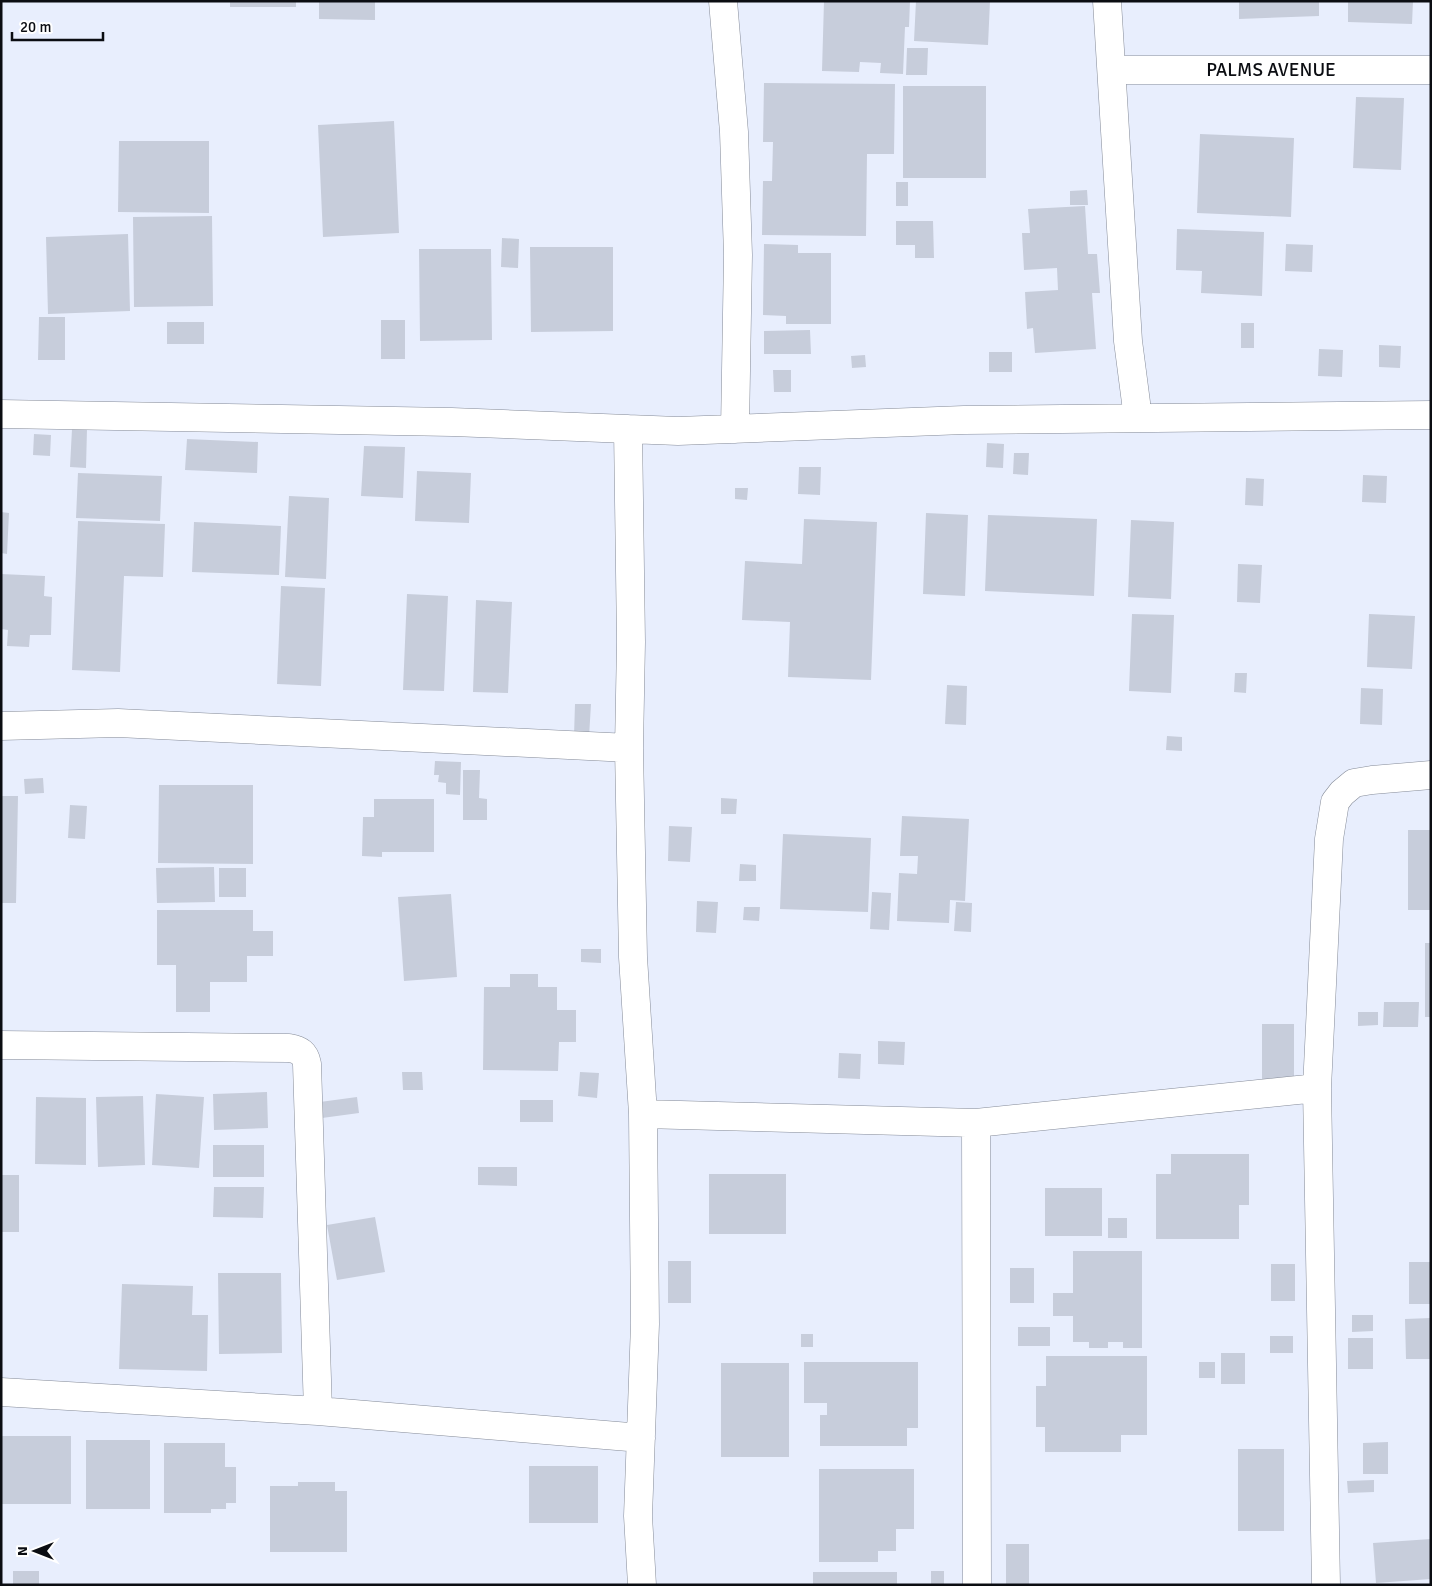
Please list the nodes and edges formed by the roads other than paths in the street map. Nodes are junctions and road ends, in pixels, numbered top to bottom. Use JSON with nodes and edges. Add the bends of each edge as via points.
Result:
{"nodes":[{"id":1,"x":723,"y":1,"type":"edge"},
{"id":2,"x":1107,"y":1,"type":"edge"},
{"id":3,"x":1112,"y":70,"type":"junction"},
{"id":4,"x":1431,"y":70,"type":"edge"},
{"id":5,"x":1,"y":414,"type":"edge"},
{"id":6,"x":1431,"y":416,"type":"edge"},
{"id":7,"x":1138,"y":418,"type":"junction"},
{"id":8,"x":628,"y":429,"type":"junction"},
{"id":9,"x":734,"y":429,"type":"junction"},
{"id":10,"x":1,"y":726,"type":"edge"},
{"id":11,"x":629,"y":748,"type":"junction"},
{"id":12,"x":1431,"y":775,"type":"edge"},
{"id":13,"x":1,"y":1046,"type":"edge"},
{"id":14,"x":1317,"y":1088,"type":"junction"},
{"id":15,"x":642,"y":1114,"type":"junction"},
{"id":16,"x":976,"y":1123,"type":"junction"},
{"id":17,"x":1,"y":1392,"type":"edge"},
{"id":18,"x":318,"y":1411,"type":"junction"},
{"id":19,"x":640,"y":1438,"type":"junction"},
{"id":20,"x":642,"y":1585,"type":"edge"},
{"id":21,"x":977,"y":1585,"type":"edge"},
{"id":22,"x":1326,"y":1585,"type":"edge"}],
"edges":[{"from":1,"to":9,"type":"street","via":[[734,132],[738,255]]},
{"from":2,"to":3,"type":"street"},
{"from":3,"to":4,"type":"street","name":"PALMS AVENUE"},
{"from":3,"to":7,"type":"street","via":[[1128,341]]},
{"from":5,"to":8,"type":"street","via":[[452,422]]},
{"from":6,"to":7,"type":"street"},
{"from":7,"to":9,"type":"street","via":[[964,420]]},
{"from":8,"to":9,"type":"street"},
{"from":8,"to":11,"type":"street","via":[[632,642]]},
{"from":10,"to":11,"type":"street","via":[[118,723]]},
{"from":11,"to":15,"type":"street"},
{"from":12,"to":14,"type":"street","via":[[1354,783],[1335,802],[1329,839]]},
{"from":13,"to":18,"type":"street","via":[[289,1048],[305,1056]]},
{"from":14,"to":16,"type":"street"},
{"from":14,"to":22,"type":"street"},
{"from":15,"to":16,"type":"street"},
{"from":15,"to":19,"type":"street","via":[[644,1324]]},
{"from":16,"to":21,"type":"street"},
{"from":17,"to":18,"type":"street"},
{"from":18,"to":19,"type":"street"},
{"from":19,"to":20,"type":"street","via":[[638,1516]]}]}
